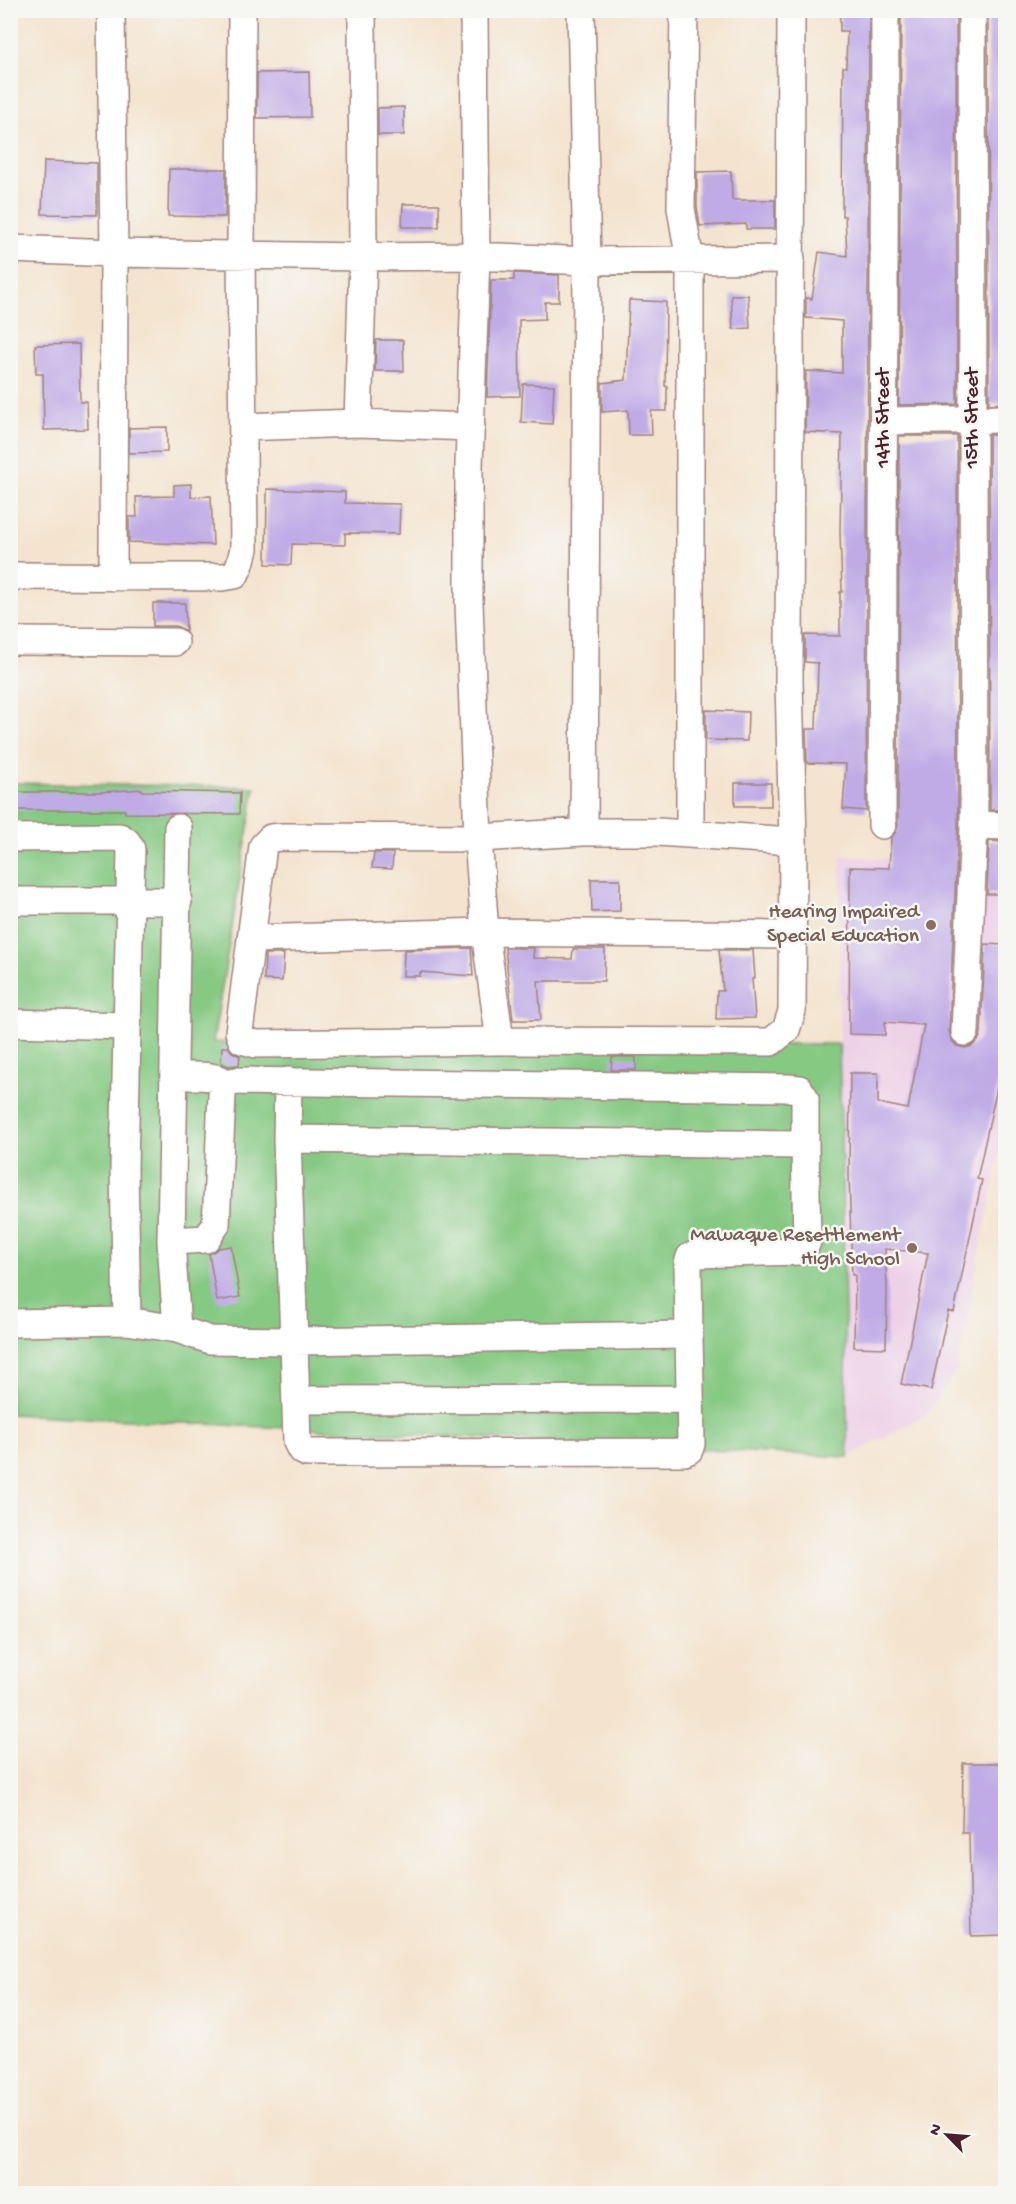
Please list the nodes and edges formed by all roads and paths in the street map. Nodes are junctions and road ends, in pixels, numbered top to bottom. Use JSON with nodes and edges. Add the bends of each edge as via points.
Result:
{"nodes":[{"id":1,"x":111,"y":10,"type":"edge"},
{"id":2,"x":242,"y":10,"type":"edge"},
{"id":3,"x":362,"y":10,"type":"edge"},
{"id":4,"x":474,"y":10,"type":"edge"},
{"id":5,"x":581,"y":10,"type":"edge"},
{"id":6,"x":684,"y":10,"type":"edge"},
{"id":7,"x":791,"y":10,"type":"edge"},
{"id":8,"x":885,"y":10,"type":"edge"},
{"id":9,"x":972,"y":10,"type":"edge"},
{"id":10,"x":10,"y":249,"type":"edge"},
{"id":11,"x":114,"y":253,"type":"junction"},
{"id":12,"x":241,"y":254,"type":"junction"},
{"id":13,"x":476,"y":256,"type":"junction"},
{"id":14,"x":363,"y":257,"type":"junction"},
{"id":15,"x":791,"y":259,"type":"junction"},
{"id":16,"x":587,"y":261,"type":"junction"},
{"id":17,"x":690,"y":261,"type":"junction"},
{"id":18,"x":973,"y":419,"type":"junction"},
{"id":19,"x":1005,"y":419,"type":"edge"},
{"id":20,"x":884,"y":421,"type":"junction"},
{"id":21,"x":358,"y":423,"type":"junction"},
{"id":22,"x":243,"y":426,"type":"junction"},
{"id":23,"x":471,"y":427,"type":"junction"},
{"id":24,"x":10,"y":576,"type":"edge"},
{"id":25,"x":112,"y":577,"type":"junction"},
{"id":26,"x":10,"y":641,"type":"edge"},
{"id":27,"x":175,"y":642,"type":"dead end"},
{"id":28,"x":882,"y":825,"type":"dead end"},
{"id":29,"x":974,"y":825,"type":"junction"},
{"id":30,"x":1005,"y":826,"type":"edge"},
{"id":31,"x":178,"y":828,"type":"dead end"},
{"id":32,"x":584,"y":832,"type":"junction"},
{"id":33,"x":690,"y":833,"type":"junction"},
{"id":34,"x":10,"y":838,"type":"edge"},
{"id":35,"x":478,"y":838,"type":"junction"},
{"id":36,"x":793,"y":841,"type":"junction"},
{"id":37,"x":10,"y":901,"type":"edge"},
{"id":38,"x":178,"y":901,"type":"junction"},
{"id":39,"x":131,"y":902,"type":"junction"},
{"id":40,"x":485,"y":932,"type":"junction"},
{"id":41,"x":792,"y":935,"type":"junction"},
{"id":42,"x":252,"y":939,"type":"junction"},
{"id":43,"x":10,"y":1023,"type":"edge"},
{"id":44,"x":127,"y":1026,"type":"junction"},
{"id":45,"x":965,"y":1032,"type":"dead end"},
{"id":46,"x":500,"y":1041,"type":"junction"},
{"id":47,"x":174,"y":1076,"type":"junction"},
{"id":48,"x":288,"y":1081,"type":"junction"},
{"id":49,"x":225,"y":1083,"type":"junction"},
{"id":50,"x":287,"y":1139,"type":"junction"},
{"id":51,"x":805,"y":1144,"type":"junction"},
{"id":52,"x":171,"y":1240,"type":"junction"},
{"id":53,"x":127,"y":1321,"type":"junction"},
{"id":54,"x":10,"y":1323,"type":"edge"},
{"id":55,"x":177,"y":1329,"type":"junction"},
{"id":56,"x":689,"y":1335,"type":"junction"},
{"id":57,"x":294,"y":1341,"type":"junction"},
{"id":58,"x":690,"y":1399,"type":"junction"},
{"id":59,"x":296,"y":1400,"type":"junction"}],
"edges":[{"from":1,"to":11,"type":"street"},
{"from":2,"to":12,"type":"street"},
{"from":3,"to":14,"type":"street"},
{"from":4,"to":13,"type":"street"},
{"from":5,"to":16,"type":"street"},
{"from":6,"to":17,"type":"street","via":[[681,208]]},
{"from":7,"to":15,"type":"street"},
{"from":8,"to":20,"type":"street","name":"14th Street"},
{"from":9,"to":18,"type":"street","name":"15th Street"},
{"from":10,"to":11,"type":"street"},
{"from":11,"to":12,"type":"street"},
{"from":11,"to":25,"type":"street"},
{"from":12,"to":14,"type":"street"},
{"from":12,"to":22,"type":"street"},
{"from":13,"to":14,"type":"street"},
{"from":13,"to":16,"type":"street"},
{"from":13,"to":23,"type":"street"},
{"from":14,"to":21,"type":"street"},
{"from":15,"to":17,"type":"street"},
{"from":15,"to":36,"type":"street","via":[[789,681]]},
{"from":16,"to":17,"type":"street"},
{"from":16,"to":32,"type":"street"},
{"from":17,"to":33,"type":"street"},
{"from":18,"to":19,"type":"street"},
{"from":18,"to":20,"type":"street"},
{"from":18,"to":29,"type":"street","name":"15th Street"},
{"from":20,"to":28,"type":"street","name":"14th Street"},
{"from":21,"to":22,"type":"street"},
{"from":21,"to":23,"type":"street"},
{"from":22,"to":25,"type":"street","via":[[244,549],[235,575]]},
{"from":23,"to":35,"type":"street","via":[[469,603]]},
{"from":24,"to":25,"type":"street"},
{"from":26,"to":27,"type":"street"},
{"from":29,"to":30,"type":"street"},
{"from":29,"to":45,"type":"street","name":"15th Street"},
{"from":31,"to":38,"type":"street"},
{"from":32,"to":33,"type":"street"},
{"from":32,"to":35,"type":"street"},
{"from":33,"to":36,"type":"street"},
{"from":34,"to":39,"type":"street","via":[[120,837],[131,849]]},
{"from":35,"to":40,"type":"street"},
{"from":35,"to":42,"type":"street","via":[[271,838],[263,846]]},
{"from":36,"to":41,"type":"street"},
{"from":37,"to":39,"type":"street"},
{"from":38,"to":39,"type":"street"},
{"from":38,"to":47,"type":"street"},
{"from":39,"to":44,"type":"street"},
{"from":40,"to":41,"type":"street"},
{"from":40,"to":42,"type":"street"},
{"from":40,"to":46,"type":"street"},
{"from":41,"to":46,"type":"street","via":[[792,1011],[786,1030],[771,1042]]},
{"from":42,"to":46,"type":"street","via":[[238,1032],[242,1040],[256,1044]]},
{"from":43,"to":44,"type":"street"},
{"from":44,"to":53,"type":"street"},
{"from":47,"to":49,"type":"street","via":[[214,1078]]},
{"from":47,"to":52,"type":"street"},
{"from":48,"to":49,"type":"street"},
{"from":48,"to":50,"type":"street"},
{"from":48,"to":51,"type":"street","via":[[799,1089],[806,1098]]},
{"from":49,"to":52,"type":"street","via":[[216,1225],[206,1239]]},
{"from":50,"to":51,"type":"street"},
{"from":50,"to":57,"type":"street"},
{"from":51,"to":56,"type":"street","via":[[804,1248],[690,1257]]},
{"from":52,"to":55,"type":"street"},
{"from":53,"to":54,"type":"street"},
{"from":53,"to":55,"type":"street"},
{"from":55,"to":57,"type":"street","via":[[210,1340]]},
{"from":56,"to":57,"type":"street"},
{"from":56,"to":58,"type":"street"},
{"from":57,"to":59,"type":"street"},
{"from":58,"to":59,"type":"street"},
{"from":58,"to":59,"type":"street","via":[[691,1444],[685,1452],[318,1454],[306,1454],[297,1442]]}]}
